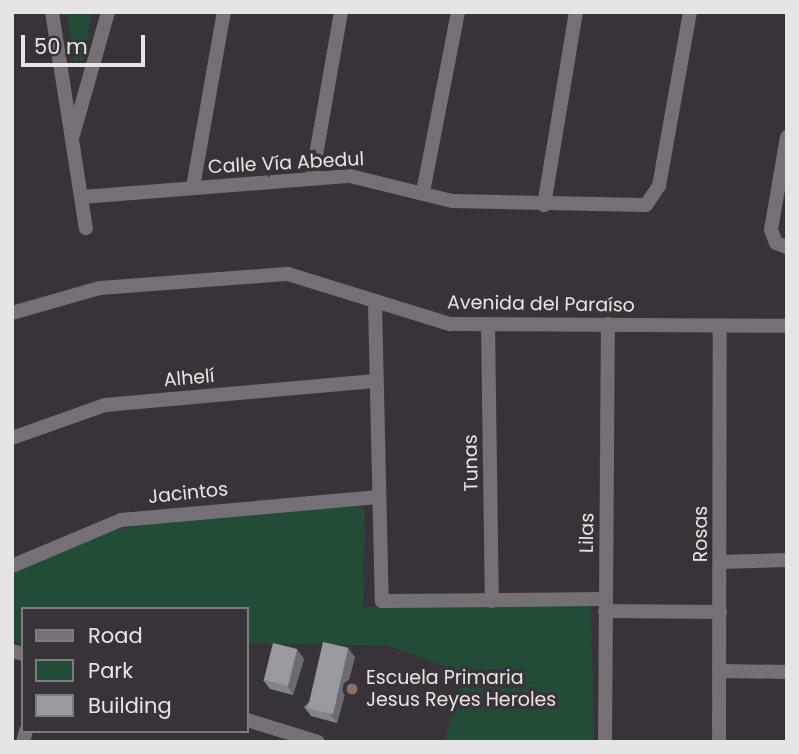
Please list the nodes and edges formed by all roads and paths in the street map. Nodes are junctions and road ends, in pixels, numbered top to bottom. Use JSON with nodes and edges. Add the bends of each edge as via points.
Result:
{"nodes":[{"id":1,"x":52,"y":12,"type":"edge"},
{"id":2,"x":108,"y":12,"type":"edge"},
{"id":3,"x":224,"y":12,"type":"edge"},
{"id":4,"x":341,"y":12,"type":"edge"},
{"id":5,"x":458,"y":12,"type":"edge"},
{"id":6,"x":576,"y":12,"type":"edge"},
{"id":7,"x":690,"y":12,"type":"edge"},
{"id":8,"x":72,"y":137,"type":"junction"},
{"id":9,"x":787,"y":137,"type":"edge"},
{"id":10,"x":312,"y":178,"type":"junction"},
{"id":11,"x":193,"y":187,"type":"junction"},
{"id":12,"x":424,"y":192,"type":"junction"},
{"id":13,"x":82,"y":197,"type":"junction"},
{"id":14,"x":544,"y":205,"type":"junction"},
{"id":15,"x":86,"y":228,"type":"dead end"},
{"id":16,"x":787,"y":247,"type":"edge"},
{"id":17,"x":375,"y":303,"type":"junction"},
{"id":18,"x":12,"y":313,"type":"edge"},
{"id":19,"x":608,"y":324,"type":"junction"},
{"id":20,"x":488,"y":325,"type":"junction"},
{"id":21,"x":720,"y":326,"type":"junction"},
{"id":22,"x":787,"y":327,"type":"edge"},
{"id":23,"x":375,"y":381,"type":"junction"},
{"id":24,"x":12,"y":438,"type":"edge"},
{"id":25,"x":378,"y":496,"type":"junction"},
{"id":26,"x":787,"y":560,"type":"edge"},
{"id":27,"x":720,"y":562,"type":"junction"},
{"id":28,"x":12,"y":566,"type":"edge"},
{"id":29,"x":492,"y":601,"type":"junction"},
{"id":30,"x":605,"y":605,"type":"junction"},
{"id":31,"x":720,"y":612,"type":"junction"},
{"id":32,"x":719,"y":671,"type":"junction"},
{"id":33,"x":787,"y":672,"type":"edge"},
{"id":34,"x":248,"y":720,"type":"edge"},
{"id":35,"x":318,"y":742,"type":"edge"},
{"id":36,"x":606,"y":742,"type":"edge"},
{"id":37,"x":719,"y":742,"type":"edge"}],
"edges":[{"from":1,"to":8,"type":"street"},
{"from":2,"to":8,"type":"street"},
{"from":3,"to":11,"type":"street"},
{"from":4,"to":10,"type":"street"},
{"from":5,"to":12,"type":"street"},
{"from":6,"to":14,"type":"street"},
{"from":7,"to":14,"type":"street","name":"Calle Vía Abedul","via":[[655,199],[635,208]]},
{"from":8,"to":13,"type":"street"},
{"from":9,"to":16,"type":"street","via":[[771,230],[776,243]]},
{"from":10,"to":11,"type":"street","name":"Calle Vía Abedul"},
{"from":10,"to":12,"type":"street","name":"Calle Vía Abedul","via":[[372,177]]},
{"from":11,"to":13,"type":"street","name":"Calle Vía Abedul"},
{"from":12,"to":14,"type":"street","name":"Calle Vía Abedul","via":[[452,201]]},
{"from":13,"to":15,"type":"street"},
{"from":17,"to":18,"type":"street","name":"Avenida del Paraíso","via":[[288,274],[221,275],[100,288]]},
{"from":17,"to":20,"type":"street","name":"Avenida del Paraíso","via":[[450,324]]},
{"from":17,"to":23,"type":"street"},
{"from":19,"to":20,"type":"street","name":"Avenida del Paraíso"},
{"from":19,"to":21,"type":"street","name":"Avenida del Paraíso"},
{"from":19,"to":30,"type":"street","name":"Lilas"},
{"from":20,"to":29,"type":"street","name":"Tunas"},
{"from":21,"to":22,"type":"street","name":"Avenida del Paraíso"},
{"from":21,"to":27,"type":"street","name":"Rosas"},
{"from":23,"to":24,"type":"street","name":"Alhelí","via":[[105,405]]},
{"from":23,"to":25,"type":"street"},
{"from":25,"to":28,"type":"street","name":"Jacintos","via":[[121,520]]},
{"from":25,"to":29,"type":"street","via":[[382,601]]},
{"from":26,"to":27,"type":"street"},
{"from":27,"to":31,"type":"street","name":"Rosas"},
{"from":29,"to":30,"type":"street"},
{"from":30,"to":31,"type":"street"},
{"from":30,"to":36,"type":"street","name":"Lilas"},
{"from":31,"to":32,"type":"street","name":"Rosas"},
{"from":32,"to":33,"type":"street"},
{"from":32,"to":37,"type":"street","name":"Rosas"},
{"from":34,"to":35,"type":"street"}]}
